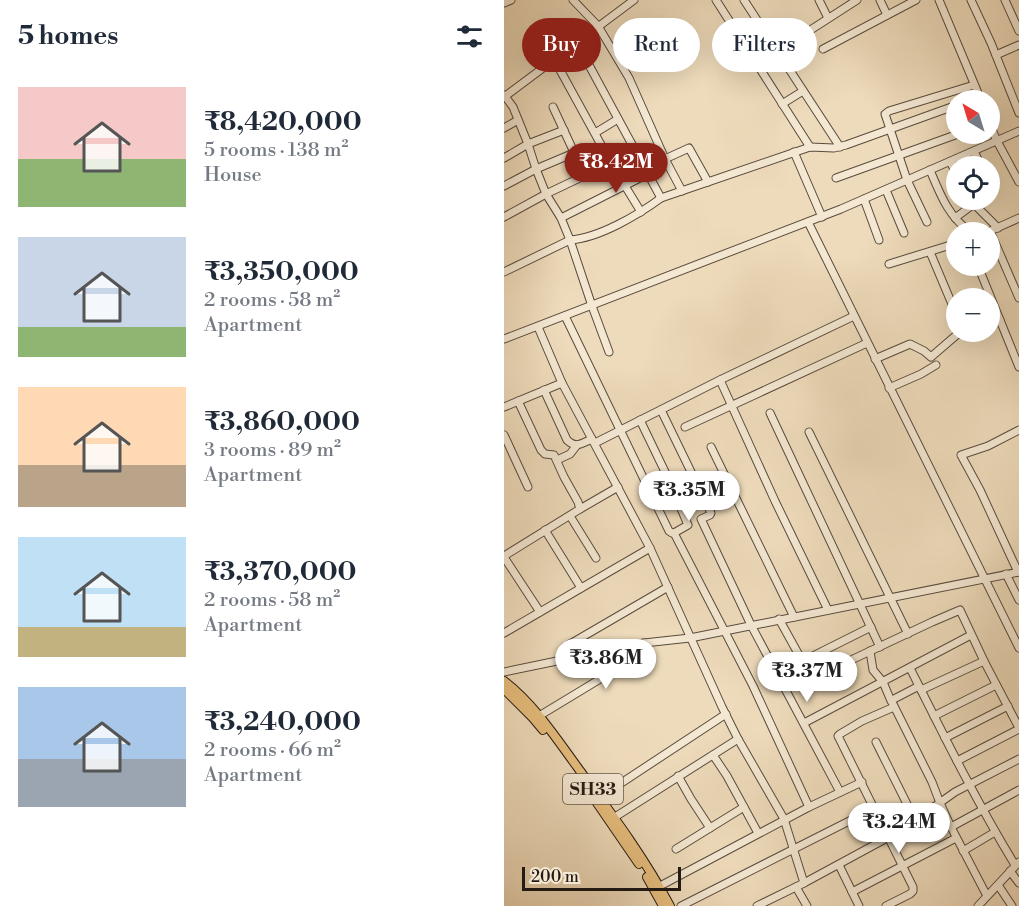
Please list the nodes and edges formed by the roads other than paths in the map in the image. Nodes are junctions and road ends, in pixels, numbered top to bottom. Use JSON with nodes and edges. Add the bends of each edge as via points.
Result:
{"nodes":[{"id":1,"x":512,"y":0,"type":"edge"},
{"id":2,"x":573,"y":0,"type":"edge"},
{"id":3,"x":634,"y":0,"type":"edge"},
{"id":4,"x":716,"y":0,"type":"edge"},
{"id":5,"x":744,"y":0,"type":"edge"},
{"id":6,"x":819,"y":0,"type":"edge"},
{"id":7,"x":880,"y":0,"type":"edge"},
{"id":8,"x":939,"y":0,"type":"edge"},
{"id":9,"x":971,"y":0,"type":"edge"},
{"id":10,"x":1005,"y":0,"type":"edge"},
{"id":11,"x":853,"y":1,"type":"edge"},
{"id":12,"x":911,"y":1,"type":"edge"},
{"id":13,"x":504,"y":3,"type":"edge"},
{"id":14,"x":887,"y":15,"type":"junction"},
{"id":15,"x":590,"y":18,"type":"edge"},
{"id":16,"x":828,"y":18,"type":"junction"},
{"id":17,"x":601,"y":24,"type":"edge"},
{"id":18,"x":817,"y":26,"type":"edge"},
{"id":19,"x":601,"y":31,"type":"edge"},
{"id":20,"x":1019,"y":31,"type":"edge"},
{"id":21,"x":1019,"y":45,"type":"edge"},
{"id":22,"x":824,"y":49,"type":"dead end"},
{"id":23,"x":996,"y":55,"type":"junction"},
{"id":24,"x":537,"y":72,"type":"edge"},
{"id":25,"x":562,"y":72,"type":"edge"},
{"id":26,"x":593,"y":72,"type":"edge"},
{"id":27,"x":974,"y":85,"type":"junction"},
{"id":28,"x":1019,"y":85,"type":"edge"},
{"id":29,"x":1009,"y":88,"type":"junction"},
{"id":30,"x":976,"y":90,"type":"edge"},
{"id":31,"x":803,"y":91,"type":"junction"},
{"id":32,"x":504,"y":96,"type":"edge"},
{"id":33,"x":782,"y":104,"type":"junction"},
{"id":34,"x":553,"y":107,"type":"dead end"},
{"id":35,"x":946,"y":109,"type":"edge"},
{"id":36,"x":1019,"y":113,"type":"edge"},
{"id":37,"x":618,"y":119,"type":"junction"},
{"id":38,"x":518,"y":120,"type":"junction"},
{"id":39,"x":504,"y":128,"type":"edge"},
{"id":40,"x":889,"y":129,"type":"junction"},
{"id":41,"x":564,"y":130,"type":"junction"},
{"id":42,"x":1019,"y":130,"type":"edge"},
{"id":43,"x":595,"y":133,"type":"junction"},
{"id":44,"x":946,"y":138,"type":"edge"},
{"id":45,"x":1000,"y":139,"type":"edge"},
{"id":46,"x":528,"y":144,"type":"junction"},
{"id":47,"x":989,"y":144,"type":"edge"},
{"id":48,"x":998,"y":144,"type":"edge"},
{"id":49,"x":810,"y":147,"type":"junction"},
{"id":50,"x":840,"y":147,"type":"junction"},
{"id":51,"x":974,"y":151,"type":"junction"},
{"id":52,"x":794,"y":152,"type":"junction"},
{"id":53,"x":574,"y":153,"type":"junction"},
{"id":54,"x":899,"y":155,"type":"junction"},
{"id":55,"x":963,"y":156,"type":"edge"},
{"id":56,"x":976,"y":156,"type":"edge"},
{"id":57,"x":504,"y":158,"type":"edge"},
{"id":58,"x":665,"y":159,"type":"junction"},
{"id":59,"x":612,"y":163,"type":"junction"},
{"id":60,"x":642,"y":163,"type":"junction"},
{"id":61,"x":946,"y":164,"type":"edge"},
{"id":62,"x":536,"y":169,"type":"junction"},
{"id":63,"x":930,"y":170,"type":"junction"},
{"id":64,"x":585,"y":176,"type":"junction"},
{"id":65,"x":836,"y":178,"type":"dead end"},
{"id":66,"x":907,"y":180,"type":"junction"},
{"id":67,"x":708,"y":182,"type":"junction"},
{"id":68,"x":1019,"y":182,"type":"edge"},
{"id":69,"x":625,"y":185,"type":"junction"},
{"id":70,"x":504,"y":186,"type":"edge"},
{"id":71,"x":682,"y":190,"type":"junction"},
{"id":72,"x":886,"y":190,"type":"junction"},
{"id":73,"x":546,"y":194,"type":"junction"},
{"id":74,"x":661,"y":198,"type":"junction"},
{"id":75,"x":864,"y":199,"type":"junction"},
{"id":76,"x":964,"y":210,"type":"edge"},
{"id":77,"x":981,"y":210,"type":"edge"},
{"id":78,"x":641,"y":212,"type":"junction"},
{"id":79,"x":504,"y":217,"type":"edge"},
{"id":80,"x":822,"y":217,"type":"junction"},
{"id":81,"x":561,"y":218,"type":"junction"},
{"id":82,"x":956,"y":218,"type":"junction"},
{"id":83,"x":1019,"y":218,"type":"edge"},
{"id":84,"x":808,"y":222,"type":"junction"},
{"id":85,"x":927,"y":222,"type":"dead end"},
{"id":86,"x":960,"y":222,"type":"edge"},
{"id":87,"x":992,"y":222,"type":"edge"},
{"id":88,"x":1000,"y":227,"type":"edge"},
{"id":89,"x":904,"y":233,"type":"dead end"},
{"id":90,"x":570,"y":240,"type":"junction"},
{"id":91,"x":879,"y":240,"type":"dead end"},
{"id":92,"x":946,"y":247,"type":"edge"},
{"id":93,"x":930,"y":252,"type":"junction"},
{"id":94,"x":1000,"y":256,"type":"edge"},
{"id":95,"x":889,"y":264,"type":"dead end"},
{"id":96,"x":504,"y":272,"type":"edge"},
{"id":97,"x":946,"y":289,"type":"edge"},
{"id":98,"x":1019,"y":298,"type":"edge"},
{"id":99,"x":592,"y":306,"type":"junction"},
{"id":100,"x":565,"y":316,"type":"junction"},
{"id":101,"x":854,"y":316,"type":"junction"},
{"id":102,"x":1000,"y":320,"type":"edge"},
{"id":103,"x":538,"y":327,"type":"junction"},
{"id":104,"x":504,"y":339,"type":"edge"},
{"id":105,"x":948,"y":342,"type":"edge"},
{"id":106,"x":867,"y":343,"type":"junction"},
{"id":107,"x":609,"y":352,"type":"dead end"},
{"id":108,"x":875,"y":359,"type":"junction"},
{"id":109,"x":936,"y":365,"type":"dead end"},
{"id":110,"x":1019,"y":367,"type":"edge"},
{"id":111,"x":720,"y":380,"type":"junction"},
{"id":112,"x":562,"y":383,"type":"junction"},
{"id":113,"x":889,"y":388,"type":"junction"},
{"id":114,"x":544,"y":390,"type":"junction"},
{"id":115,"x":518,"y":401,"type":"junction"},
{"id":116,"x":504,"y":406,"type":"edge"},
{"id":117,"x":731,"y":406,"type":"junction"},
{"id":118,"x":661,"y":410,"type":"junction"},
{"id":119,"x":770,"y":413,"type":"dead end"},
{"id":120,"x":640,"y":420,"type":"junction"},
{"id":121,"x":685,"y":427,"type":"dead end"},
{"id":122,"x":621,"y":430,"type":"junction"},
{"id":123,"x":1019,"y":430,"type":"edge"},
{"id":124,"x":809,"y":432,"type":"dead end"},
{"id":125,"x":504,"y":435,"type":"edge"},
{"id":126,"x":593,"y":441,"type":"junction"},
{"id":127,"x":577,"y":445,"type":"junction"},
{"id":128,"x":711,"y":447,"type":"dead end"},
{"id":129,"x":557,"y":460,"type":"junction"},
{"id":130,"x":528,"y":487,"type":"dead end"},
{"id":131,"x":618,"y":487,"type":"junction"},
{"id":132,"x":580,"y":509,"type":"junction"},
{"id":133,"x":570,"y":516,"type":"junction"},
{"id":134,"x":701,"y":519,"type":"junction"},
{"id":135,"x":688,"y":525,"type":"junction"},
{"id":136,"x":545,"y":530,"type":"junction"},
{"id":137,"x":674,"y":532,"type":"junction"},
{"id":138,"x":650,"y":548,"type":"junction"},
{"id":139,"x":504,"y":556,"type":"edge"},
{"id":140,"x":596,"y":558,"type":"dead end"},
{"id":141,"x":1018,"y":572,"type":"edge"},
{"id":142,"x":1006,"y":574,"type":"junction"},
{"id":143,"x":985,"y":578,"type":"junction"},
{"id":144,"x":668,"y":587,"type":"junction"},
{"id":145,"x":580,"y":588,"type":"junction"},
{"id":146,"x":890,"y":597,"type":"junction"},
{"id":147,"x":1019,"y":600,"type":"edge"},
{"id":148,"x":860,"y":603,"type":"junction"},
{"id":149,"x":828,"y":610,"type":"junction"},
{"id":150,"x":540,"y":612,"type":"junction"},
{"id":151,"x":794,"y":617,"type":"junction"},
{"id":152,"x":779,"y":619,"type":"junction"},
{"id":153,"x":751,"y":625,"type":"junction"},
{"id":154,"x":871,"y":627,"type":"junction"},
{"id":155,"x":724,"y":631,"type":"junction"},
{"id":156,"x":504,"y":633,"type":"edge"},
{"id":157,"x":908,"y":634,"type":"junction"},
{"id":158,"x":971,"y":634,"type":"junction"},
{"id":159,"x":690,"y":638,"type":"junction"},
{"id":160,"x":644,"y":644,"type":"junction"},
{"id":161,"x":566,"y":647,"type":"dead end"},
{"id":162,"x":880,"y":647,"type":"junction"},
{"id":163,"x":1019,"y":648,"type":"edge"},
{"id":164,"x":870,"y":651,"type":"junction"},
{"id":165,"x":803,"y":661,"type":"junction"},
{"id":166,"x":984,"y":661,"type":"junction"},
{"id":167,"x":910,"y":668,"type":"junction"},
{"id":168,"x":504,"y":672,"type":"edge"},
{"id":169,"x":504,"y":681,"type":"edge"},
{"id":170,"x":883,"y":682,"type":"junction"},
{"id":171,"x":996,"y":685,"type":"junction"},
{"id":172,"x":920,"y":688,"type":"junction"},
{"id":173,"x":504,"y":689,"type":"edge"},
{"id":174,"x":893,"y":704,"type":"junction"},
{"id":175,"x":1008,"y":706,"type":"junction"},
{"id":176,"x":726,"y":714,"type":"junction"},
{"id":177,"x":539,"y":716,"type":"junction"},
{"id":178,"x":934,"y":716,"type":"junction"},
{"id":179,"x":804,"y":723,"type":"junction"},
{"id":180,"x":1019,"y":729,"type":"edge"},
{"id":181,"x":945,"y":738,"type":"junction"},
{"id":182,"x":738,"y":739,"type":"junction"},
{"id":183,"x":876,"y":742,"type":"dead end"},
{"id":184,"x":713,"y":755,"type":"junction"},
{"id":185,"x":1019,"y":759,"type":"edge"},
{"id":186,"x":957,"y":761,"type":"junction"},
{"id":187,"x":678,"y":776,"type":"junction"},
{"id":188,"x":862,"y":782,"type":"junction"},
{"id":189,"x":969,"y":785,"type":"junction"},
{"id":190,"x":1019,"y":790,"type":"edge"},
{"id":191,"x":840,"y":792,"type":"junction"},
{"id":192,"x":600,"y":797,"type":"junction"},
{"id":193,"x":940,"y":803,"type":"junction"},
{"id":194,"x":744,"y":807,"type":"junction"},
{"id":195,"x":809,"y":807,"type":"junction"},
{"id":196,"x":875,"y":808,"type":"junction"},
{"id":197,"x":983,"y":808,"type":"junction"},
{"id":198,"x":615,"y":817,"type":"junction"},
{"id":199,"x":784,"y":819,"type":"junction"},
{"id":200,"x":915,"y":820,"type":"junction"},
{"id":201,"x":951,"y":827,"type":"junction"},
{"id":202,"x":710,"y":828,"type":"junction"},
{"id":203,"x":995,"y":832,"type":"junction"},
{"id":204,"x":758,"y":833,"type":"junction"},
{"id":205,"x":887,"y":838,"type":"junction"},
{"id":206,"x":956,"y":838,"type":"junction"},
{"id":207,"x":676,"y":849,"type":"dead end"},
{"id":208,"x":794,"y":850,"type":"junction"},
{"id":209,"x":963,"y":850,"type":"junction"},
{"id":210,"x":839,"y":865,"type":"junction"},
{"id":211,"x":902,"y":866,"type":"junction"},
{"id":212,"x":1015,"y":866,"type":"edge"},
{"id":213,"x":804,"y":883,"type":"junction"},
{"id":214,"x":1019,"y":883,"type":"edge"},
{"id":215,"x":998,"y":885,"type":"junction"},
{"id":216,"x":660,"y":886,"type":"junction"},
{"id":217,"x":796,"y":887,"type":"junction"},
{"id":218,"x":852,"y":892,"type":"junction"},
{"id":219,"x":987,"y":896,"type":"junction"},
{"id":220,"x":663,"y":906,"type":"edge"},
{"id":221,"x":670,"y":906,"type":"edge"},
{"id":222,"x":681,"y":906,"type":"edge"},
{"id":223,"x":757,"y":906,"type":"edge"},
{"id":224,"x":807,"y":906,"type":"edge"},
{"id":225,"x":859,"y":906,"type":"edge"},
{"id":226,"x":886,"y":906,"type":"edge"},
{"id":227,"x":978,"y":906,"type":"edge"},
{"id":228,"x":1012,"y":906,"type":"edge"}],
"edges":[{"from":1,"to":13,"type":"street"},
{"from":2,"to":15,"type":"street"},
{"from":3,"to":17,"type":"street"},
{"from":4,"to":33,"type":"street"},
{"from":5,"to":31,"type":"street"},
{"from":6,"to":16,"type":"street"},
{"from":7,"to":14,"type":"street"},
{"from":8,"to":27,"type":"street"},
{"from":9,"to":23,"type":"street"},
{"from":10,"to":20,"type":"street"},
{"from":11,"to":16,"type":"street"},
{"from":12,"to":14,"type":"street"},
{"from":14,"to":22,"type":"street"},
{"from":16,"to":18,"type":"street"},
{"from":19,"to":58,"type":"street","via":[[628,78]]},
{"from":21,"to":23,"type":"street"},
{"from":23,"to":29,"type":"street"},
{"from":24,"to":32,"type":"street"},
{"from":25,"to":43,"type":"street"},
{"from":26,"to":37,"type":"street"},
{"from":27,"to":30,"type":"street"},
{"from":27,"to":40,"type":"street","via":[[889,111],[885,114]]},
{"from":28,"to":29,"type":"street"},
{"from":29,"to":36,"type":"street"},
{"from":31,"to":33,"type":"street"},
{"from":31,"to":50,"type":"street"},
{"from":32,"to":38,"type":"street"},
{"from":33,"to":49,"type":"street"},
{"from":34,"to":41,"type":"street"},
{"from":35,"to":40,"type":"street"},
{"from":37,"to":43,"type":"street"},
{"from":37,"to":60,"type":"street"},
{"from":38,"to":39,"type":"street"},
{"from":38,"to":46,"type":"street"},
{"from":40,"to":50,"type":"street"},
{"from":40,"to":54,"type":"street"},
{"from":41,"to":46,"type":"street"},
{"from":41,"to":53,"type":"street"},
{"from":42,"to":45,"type":"street"},
{"from":43,"to":59,"type":"street"},
{"from":44,"to":54,"type":"street"},
{"from":46,"to":57,"type":"street"},
{"from":46,"to":62,"type":"street"},
{"from":47,"to":51,"type":"street"},
{"from":48,"to":68,"type":"street"},
{"from":49,"to":50,"type":"street"},
{"from":49,"to":52,"type":"street"},
{"from":51,"to":55,"type":"street"},
{"from":51,"to":56,"type":"street"},
{"from":52,"to":67,"type":"street"},
{"from":52,"to":80,"type":"street"},
{"from":53,"to":62,"type":"street"},
{"from":53,"to":64,"type":"street"},
{"from":54,"to":65,"type":"street"},
{"from":54,"to":66,"type":"street"},
{"from":58,"to":67,"type":"street","via":[[689,148]]},
{"from":58,"to":71,"type":"street"},
{"from":59,"to":64,"type":"street"},
{"from":59,"to":69,"type":"street"},
{"from":60,"to":69,"type":"street","via":[[642,177]]},
{"from":60,"to":74,"type":"street"},
{"from":61,"to":63,"type":"street"},
{"from":62,"to":70,"type":"street"},
{"from":62,"to":73,"type":"street"},
{"from":63,"to":66,"type":"street"},
{"from":63,"to":82,"type":"street"},
{"from":64,"to":73,"type":"street"},
{"from":66,"to":72,"type":"street"},
{"from":66,"to":85,"type":"street"},
{"from":67,"to":71,"type":"street"},
{"from":69,"to":78,"type":"street"},
{"from":69,"to":81,"type":"street"},
{"from":71,"to":74,"type":"street"},
{"from":72,"to":75,"type":"street"},
{"from":72,"to":89,"type":"street"},
{"from":73,"to":79,"type":"street"},
{"from":73,"to":81,"type":"street"},
{"from":74,"to":78,"type":"street"},
{"from":75,"to":80,"type":"street"},
{"from":75,"to":91,"type":"street"},
{"from":76,"to":82,"type":"street"},
{"from":77,"to":87,"type":"street"},
{"from":78,"to":90,"type":"street","via":[[613,227]]},
{"from":80,"to":84,"type":"street"},
{"from":81,"to":90,"type":"street"},
{"from":82,"to":86,"type":"street"},
{"from":83,"to":88,"type":"street"},
{"from":84,"to":99,"type":"street"},
{"from":84,"to":101,"type":"street"},
{"from":90,"to":96,"type":"street"},
{"from":90,"to":99,"type":"street"},
{"from":92,"to":93,"type":"street"},
{"from":93,"to":95,"type":"street"},
{"from":93,"to":97,"type":"street"},
{"from":94,"to":98,"type":"street"},
{"from":99,"to":100,"type":"street"},
{"from":99,"to":107,"type":"street"},
{"from":100,"to":103,"type":"street"},
{"from":100,"to":122,"type":"street"},
{"from":101,"to":106,"type":"street"},
{"from":101,"to":111,"type":"street"},
{"from":102,"to":110,"type":"street"},
{"from":103,"to":104,"type":"street"},
{"from":103,"to":112,"type":"street"},
{"from":105,"to":108,"type":"street","via":[[930,357],[910,345]]},
{"from":106,"to":108,"type":"street"},
{"from":106,"to":117,"type":"street"},
{"from":108,"to":113,"type":"street"},
{"from":109,"to":113,"type":"street"},
{"from":111,"to":117,"type":"street"},
{"from":111,"to":118,"type":"street"},
{"from":112,"to":114,"type":"street"},
{"from":112,"to":126,"type":"street"},
{"from":113,"to":143,"type":"street"},
{"from":114,"to":115,"type":"street"},
{"from":114,"to":127,"type":"street","via":[[567,440]]},
{"from":115,"to":116,"type":"street"},
{"from":115,"to":129,"type":"street","via":[[541,450],[554,454]]},
{"from":117,"to":121,"type":"street"},
{"from":117,"to":149,"type":"street"},
{"from":118,"to":120,"type":"street"},
{"from":118,"to":134,"type":"street","via":[[711,513]]},
{"from":119,"to":148,"type":"street"},
{"from":120,"to":122,"type":"street"},
{"from":120,"to":135,"type":"street"},
{"from":122,"to":126,"type":"street"},
{"from":122,"to":137,"type":"street","via":[[669,531]]},
{"from":123,"to":141,"type":"street","via":[[961,455]]},
{"from":124,"to":146,"type":"street"},
{"from":125,"to":130,"type":"street"},
{"from":126,"to":127,"type":"street"},
{"from":126,"to":131,"type":"street"},
{"from":127,"to":129,"type":"street"},
{"from":128,"to":151,"type":"street"},
{"from":129,"to":132,"type":"street"},
{"from":131,"to":132,"type":"street"},
{"from":131,"to":138,"type":"street"},
{"from":132,"to":133,"type":"street"},
{"from":133,"to":136,"type":"street"},
{"from":133,"to":140,"type":"street"},
{"from":134,"to":135,"type":"street"},
{"from":134,"to":153,"type":"street"},
{"from":135,"to":137,"type":"street"},
{"from":136,"to":139,"type":"street"},
{"from":136,"to":145,"type":"street"},
{"from":137,"to":155,"type":"street"},
{"from":138,"to":144,"type":"street"},
{"from":138,"to":145,"type":"street"},
{"from":139,"to":150,"type":"street"},
{"from":141,"to":142,"type":"street"},
{"from":142,"to":143,"type":"street"},
{"from":142,"to":147,"type":"street"},
{"from":143,"to":146,"type":"street"},
{"from":143,"to":163,"type":"street"},
{"from":144,"to":159,"type":"street"},
{"from":144,"to":161,"type":"street"},
{"from":145,"to":150,"type":"street"},
{"from":146,"to":148,"type":"street"},
{"from":146,"to":157,"type":"street"},
{"from":148,"to":149,"type":"street"},
{"from":148,"to":154,"type":"street"},
{"from":149,"to":151,"type":"street"},
{"from":150,"to":156,"type":"street"},
{"from":151,"to":152,"type":"street"},
{"from":152,"to":153,"type":"street"},
{"from":152,"to":165,"type":"street"},
{"from":153,"to":155,"type":"street"},
{"from":153,"to":179,"type":"street"},
{"from":154,"to":162,"type":"street"},
{"from":154,"to":165,"type":"street"},
{"from":155,"to":159,"type":"street"},
{"from":155,"to":195,"type":"street"},
{"from":157,"to":158,"type":"street","via":[[960,610]]},
{"from":157,"to":162,"type":"street"},
{"from":158,"to":166,"type":"street"},
{"from":158,"to":167,"type":"street"},
{"from":159,"to":160,"type":"street"},
{"from":159,"to":176,"type":"street"},
{"from":160,"to":168,"type":"street"},
{"from":160,"to":177,"type":"street","via":[[643,653]]},
{"from":162,"to":164,"type":"street"},
{"from":164,"to":165,"type":"street","via":[[815,677]]},
{"from":164,"to":170,"type":"street","via":[[873,670]]},
{"from":166,"to":171,"type":"street"},
{"from":166,"to":172,"type":"street"},
{"from":167,"to":170,"type":"street"},
{"from":167,"to":172,"type":"street"},
{"from":169,"to":177,"type":"main road","number":"SH33"},
{"from":170,"to":174,"type":"street"},
{"from":170,"to":179,"type":"street"},
{"from":171,"to":175,"type":"street"},
{"from":171,"to":178,"type":"street"},
{"from":172,"to":174,"type":"street"},
{"from":172,"to":178,"type":"street"},
{"from":173,"to":220,"type":"main road","number":"SH33","via":[[533,718],[596,801]]},
{"from":174,"to":188,"type":"street","via":[[838,736]]},
{"from":174,"to":193,"type":"street"},
{"from":175,"to":180,"type":"street"},
{"from":175,"to":181,"type":"street"},
{"from":176,"to":182,"type":"street"},
{"from":176,"to":192,"type":"street"},
{"from":177,"to":192,"type":"main road","number":"SH33"},
{"from":178,"to":181,"type":"street"},
{"from":179,"to":191,"type":"street"},
{"from":180,"to":186,"type":"street"},
{"from":181,"to":186,"type":"street"},
{"from":182,"to":184,"type":"street"},
{"from":182,"to":199,"type":"street"},
{"from":183,"to":200,"type":"street"},
{"from":184,"to":187,"type":"street"},
{"from":184,"to":194,"type":"street"},
{"from":185,"to":189,"type":"street"},
{"from":186,"to":189,"type":"street"},
{"from":187,"to":198,"type":"street"},
{"from":187,"to":202,"type":"street"},
{"from":188,"to":191,"type":"street"},
{"from":188,"to":196,"type":"street"},
{"from":189,"to":193,"type":"street"},
{"from":189,"to":197,"type":"street"},
{"from":190,"to":197,"type":"street"},
{"from":191,"to":195,"type":"street"},
{"from":192,"to":198,"type":"main road","number":"SH33"},
{"from":193,"to":200,"type":"street"},
{"from":193,"to":201,"type":"street"},
{"from":194,"to":202,"type":"street"},
{"from":194,"to":204,"type":"street"},
{"from":195,"to":199,"type":"street"},
{"from":196,"to":205,"type":"street"},
{"from":196,"to":208,"type":"street"},
{"from":197,"to":201,"type":"street"},
{"from":197,"to":203,"type":"street"},
{"from":198,"to":216,"type":"main road","number":"SH33"},
{"from":199,"to":204,"type":"street"},
{"from":199,"to":208,"type":"street"},
{"from":200,"to":205,"type":"street"},
{"from":201,"to":206,"type":"street"},
{"from":202,"to":207,"type":"street"},
{"from":203,"to":209,"type":"street"},
{"from":203,"to":212,"type":"street"},
{"from":204,"to":216,"type":"street"},
{"from":205,"to":210,"type":"street"},
{"from":205,"to":211,"type":"street"},
{"from":206,"to":209,"type":"street"},
{"from":206,"to":211,"type":"street"},
{"from":208,"to":213,"type":"street"},
{"from":208,"to":222,"type":"street"},
{"from":209,"to":219,"type":"street"},
{"from":210,"to":213,"type":"street"},
{"from":210,"to":218,"type":"street"},
{"from":211,"to":218,"type":"street"},
{"from":211,"to":226,"type":"street","via":[[913,891]]},
{"from":212,"to":214,"type":"street"},
{"from":212,"to":215,"type":"street"},
{"from":213,"to":217,"type":"street"},
{"from":215,"to":219,"type":"street"},
{"from":215,"to":228,"type":"street"},
{"from":216,"to":221,"type":"main road","number":"SH33"},
{"from":217,"to":223,"type":"street"},
{"from":217,"to":224,"type":"street"},
{"from":218,"to":225,"type":"street"},
{"from":219,"to":227,"type":"street"}]}
